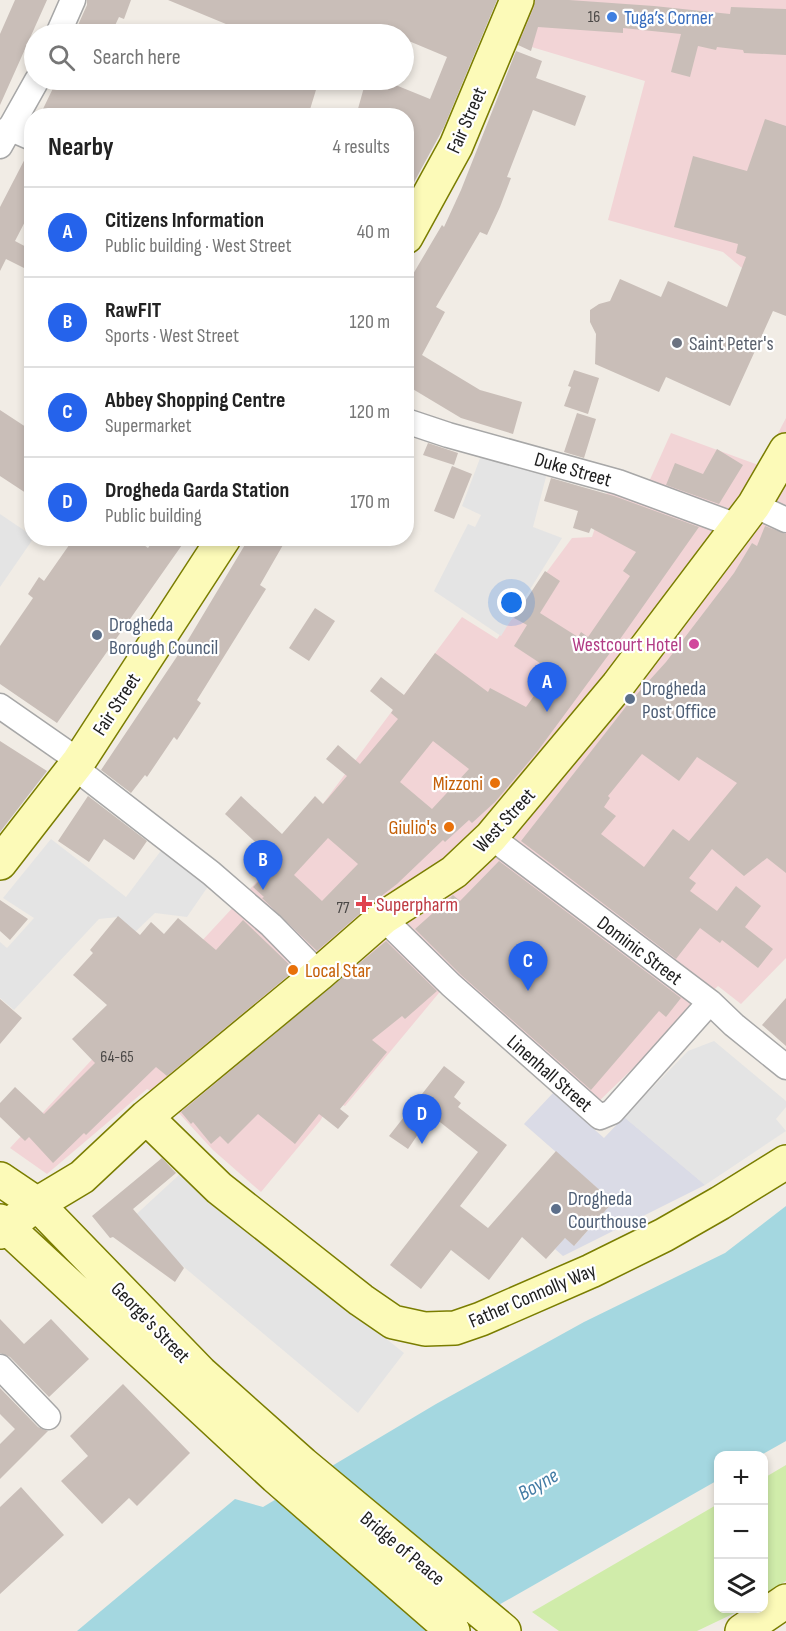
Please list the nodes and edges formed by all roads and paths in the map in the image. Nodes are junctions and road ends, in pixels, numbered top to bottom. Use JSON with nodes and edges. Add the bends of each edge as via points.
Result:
{"nodes":[{"id":1,"x":73,"y":0,"type":"edge"},
{"id":2,"x":517,"y":0,"type":"edge"},
{"id":3,"x":62,"y":24,"type":"edge"},
{"id":4,"x":31,"y":90,"type":"edge"},
{"id":5,"x":4,"y":137,"type":"edge"},
{"id":6,"x":24,"y":138,"type":"edge"},
{"id":7,"x":414,"y":222,"type":"edge"},
{"id":8,"x":414,"y":424,"type":"edge"},
{"id":9,"x":786,"y":450,"type":"edge"},
{"id":10,"x":746,"y":516,"type":"junction"},
{"id":11,"x":786,"y":520,"type":"edge"},
{"id":12,"x":219,"y":546,"type":"edge"},
{"id":13,"x":0,"y":706,"type":"edge"},
{"id":14,"x":76,"y":764,"type":"junction"},
{"id":15,"x":491,"y":837,"type":"junction"},
{"id":16,"x":0,"y":863,"type":"edge"},
{"id":17,"x":383,"y":918,"type":"junction"},
{"id":18,"x":319,"y":974,"type":"junction"},
{"id":19,"x":710,"y":1002,"type":"junction"},
{"id":20,"x":786,"y":1067,"type":"edge"},
{"id":21,"x":146,"y":1117,"type":"junction"},
{"id":22,"x":786,"y":1162,"type":"edge"},
{"id":23,"x":0,"y":1179,"type":"edge"},
{"id":24,"x":37,"y":1204,"type":"junction"},
{"id":25,"x":3,"y":1227,"type":"edge"},
{"id":26,"x":0,"y":1367,"type":"edge"},
{"id":27,"x":48,"y":1417,"type":"dead end"},
{"id":28,"x":290,"y":1471,"type":"junction"},
{"id":29,"x":786,"y":1601,"type":"edge"},
{"id":30,"x":501,"y":1628,"type":"edge"},
{"id":31,"x":453,"y":1631,"type":"edge"},
{"id":32,"x":742,"y":1631,"type":"edge"}],
"edges":[{"from":1,"to":3,"type":"street"},
{"from":2,"to":7,"type":"main road","name":"Fair Street","via":[[456,146]]},
{"from":4,"to":5,"type":"street"},
{"from":5,"to":6,"type":"street"},
{"from":8,"to":10,"type":"street","name":"Duke Street"},
{"from":9,"to":10,"type":"main road","name":"West Street"},
{"from":10,"to":11,"type":"street","name":"Duke Street"},
{"from":10,"to":15,"type":"main road","name":"West Street","via":[[618,684]]},
{"from":12,"to":14,"type":"main road","name":"Fair Street"},
{"from":13,"to":14,"type":"street"},
{"from":14,"to":16,"type":"main road","name":"Fair Street"},
{"from":14,"to":18,"type":"street","via":[[272,925]]},
{"from":15,"to":17,"type":"main road","name":"West Street","via":[[453,872]]},
{"from":15,"to":19,"type":"street","name":"Dominic Street"},
{"from":17,"to":18,"type":"main road","name":"West Street"},
{"from":17,"to":19,"type":"street","name":"Linenhall Street","via":[[451,985],[600,1117],[612,1112]]},
{"from":18,"to":21,"type":"main road","name":"West Street"},
{"from":19,"to":20,"type":"street","name":"Dominic Street"},
{"from":21,"to":22,"type":"main road","name":"Father Connolly Way","via":[[219,1188],[330,1276],[393,1322],[425,1329],[455,1328],[532,1298],[664,1235]]},
{"from":21,"to":24,"type":"main road","name":"West Street","via":[[82,1177]]},
{"from":23,"to":24,"type":"main road","name":"George's Street"},
{"from":24,"to":25,"type":"main road","name":"West Street"},
{"from":24,"to":28,"type":"main road","name":"George's Street"},
{"from":25,"to":28,"type":"main road","name":"George's Street"},
{"from":26,"to":27,"type":"street"},
{"from":28,"to":30,"type":"main road","name":"Bridge of Peace"},
{"from":28,"to":31,"type":"main road","name":"Bridge of Peace"},
{"from":29,"to":32,"type":"main road"}]}
